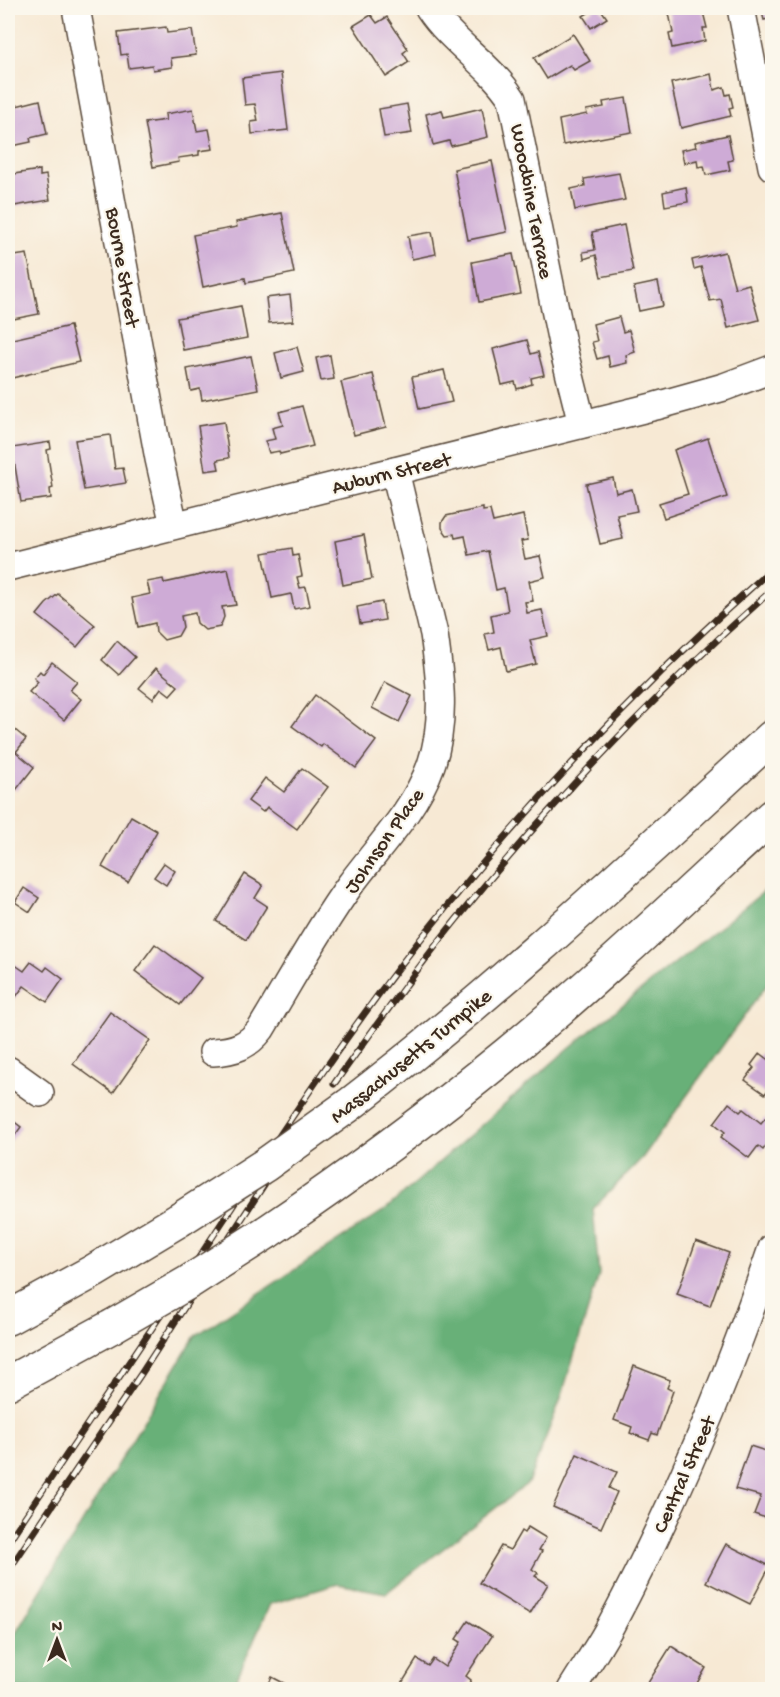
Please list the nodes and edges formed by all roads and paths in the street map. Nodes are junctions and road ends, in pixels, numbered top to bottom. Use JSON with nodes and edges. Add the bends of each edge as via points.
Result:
{"nodes":[{"id":1,"x":76,"y":8,"type":"edge"},
{"id":2,"x":429,"y":8,"type":"edge"},
{"id":3,"x":741,"y":8,"type":"edge"},
{"id":4,"x":772,"y":167,"type":"edge"},
{"id":5,"x":772,"y":369,"type":"edge"},
{"id":6,"x":582,"y":424,"type":"junction"},
{"id":7,"x":395,"y":471,"type":"junction"},
{"id":8,"x":174,"y":525,"type":"junction"},
{"id":9,"x":8,"y":567,"type":"edge"},
{"id":10,"x":772,"y":737,"type":"edge"},
{"id":11,"x":772,"y":816,"type":"edge"},
{"id":12,"x":213,"y":1052,"type":"dead end"},
{"id":13,"x":8,"y":1070,"type":"edge"},
{"id":14,"x":40,"y":1093,"type":"dead end"},
{"id":15,"x":772,"y":1248,"type":"edge"},
{"id":16,"x":8,"y":1318,"type":"edge"},
{"id":17,"x":8,"y":1383,"type":"edge"},
{"id":18,"x":571,"y":1689,"type":"edge"}],
"edges":[{"from":1,"to":8,"type":"street","name":"Bourne Street"},
{"from":2,"to":6,"type":"street","name":"Woodbine Terrace","via":[[512,99],[562,348]]},
{"from":3,"to":4,"type":"street"},
{"from":5,"to":6,"type":"street","name":"Auburn Street","via":[[692,396]]},
{"from":6,"to":7,"type":"street","name":"Auburn Street"},
{"from":7,"to":8,"type":"street","name":"Auburn Street"},
{"from":7,"to":12,"type":"street","name":"Johnson Place","via":[[434,634],[441,704],[437,746],[413,800],[332,912],[261,1029],[246,1045]]},
{"from":8,"to":9,"type":"street","name":"Auburn Street"},
{"from":10,"to":16,"type":"highway","name":"Massachusetts Turnpike","bridge":true,"via":[[526,960],[349,1105],[179,1220]]},
{"from":11,"to":17,"type":"highway","bridge":true,"via":[[509,1052],[399,1139],[267,1232],[159,1300]]},
{"from":13,"to":14,"type":"street"},
{"from":15,"to":18,"type":"street","name":"Central Street","via":[[738,1346],[661,1525],[611,1625]]}]}
